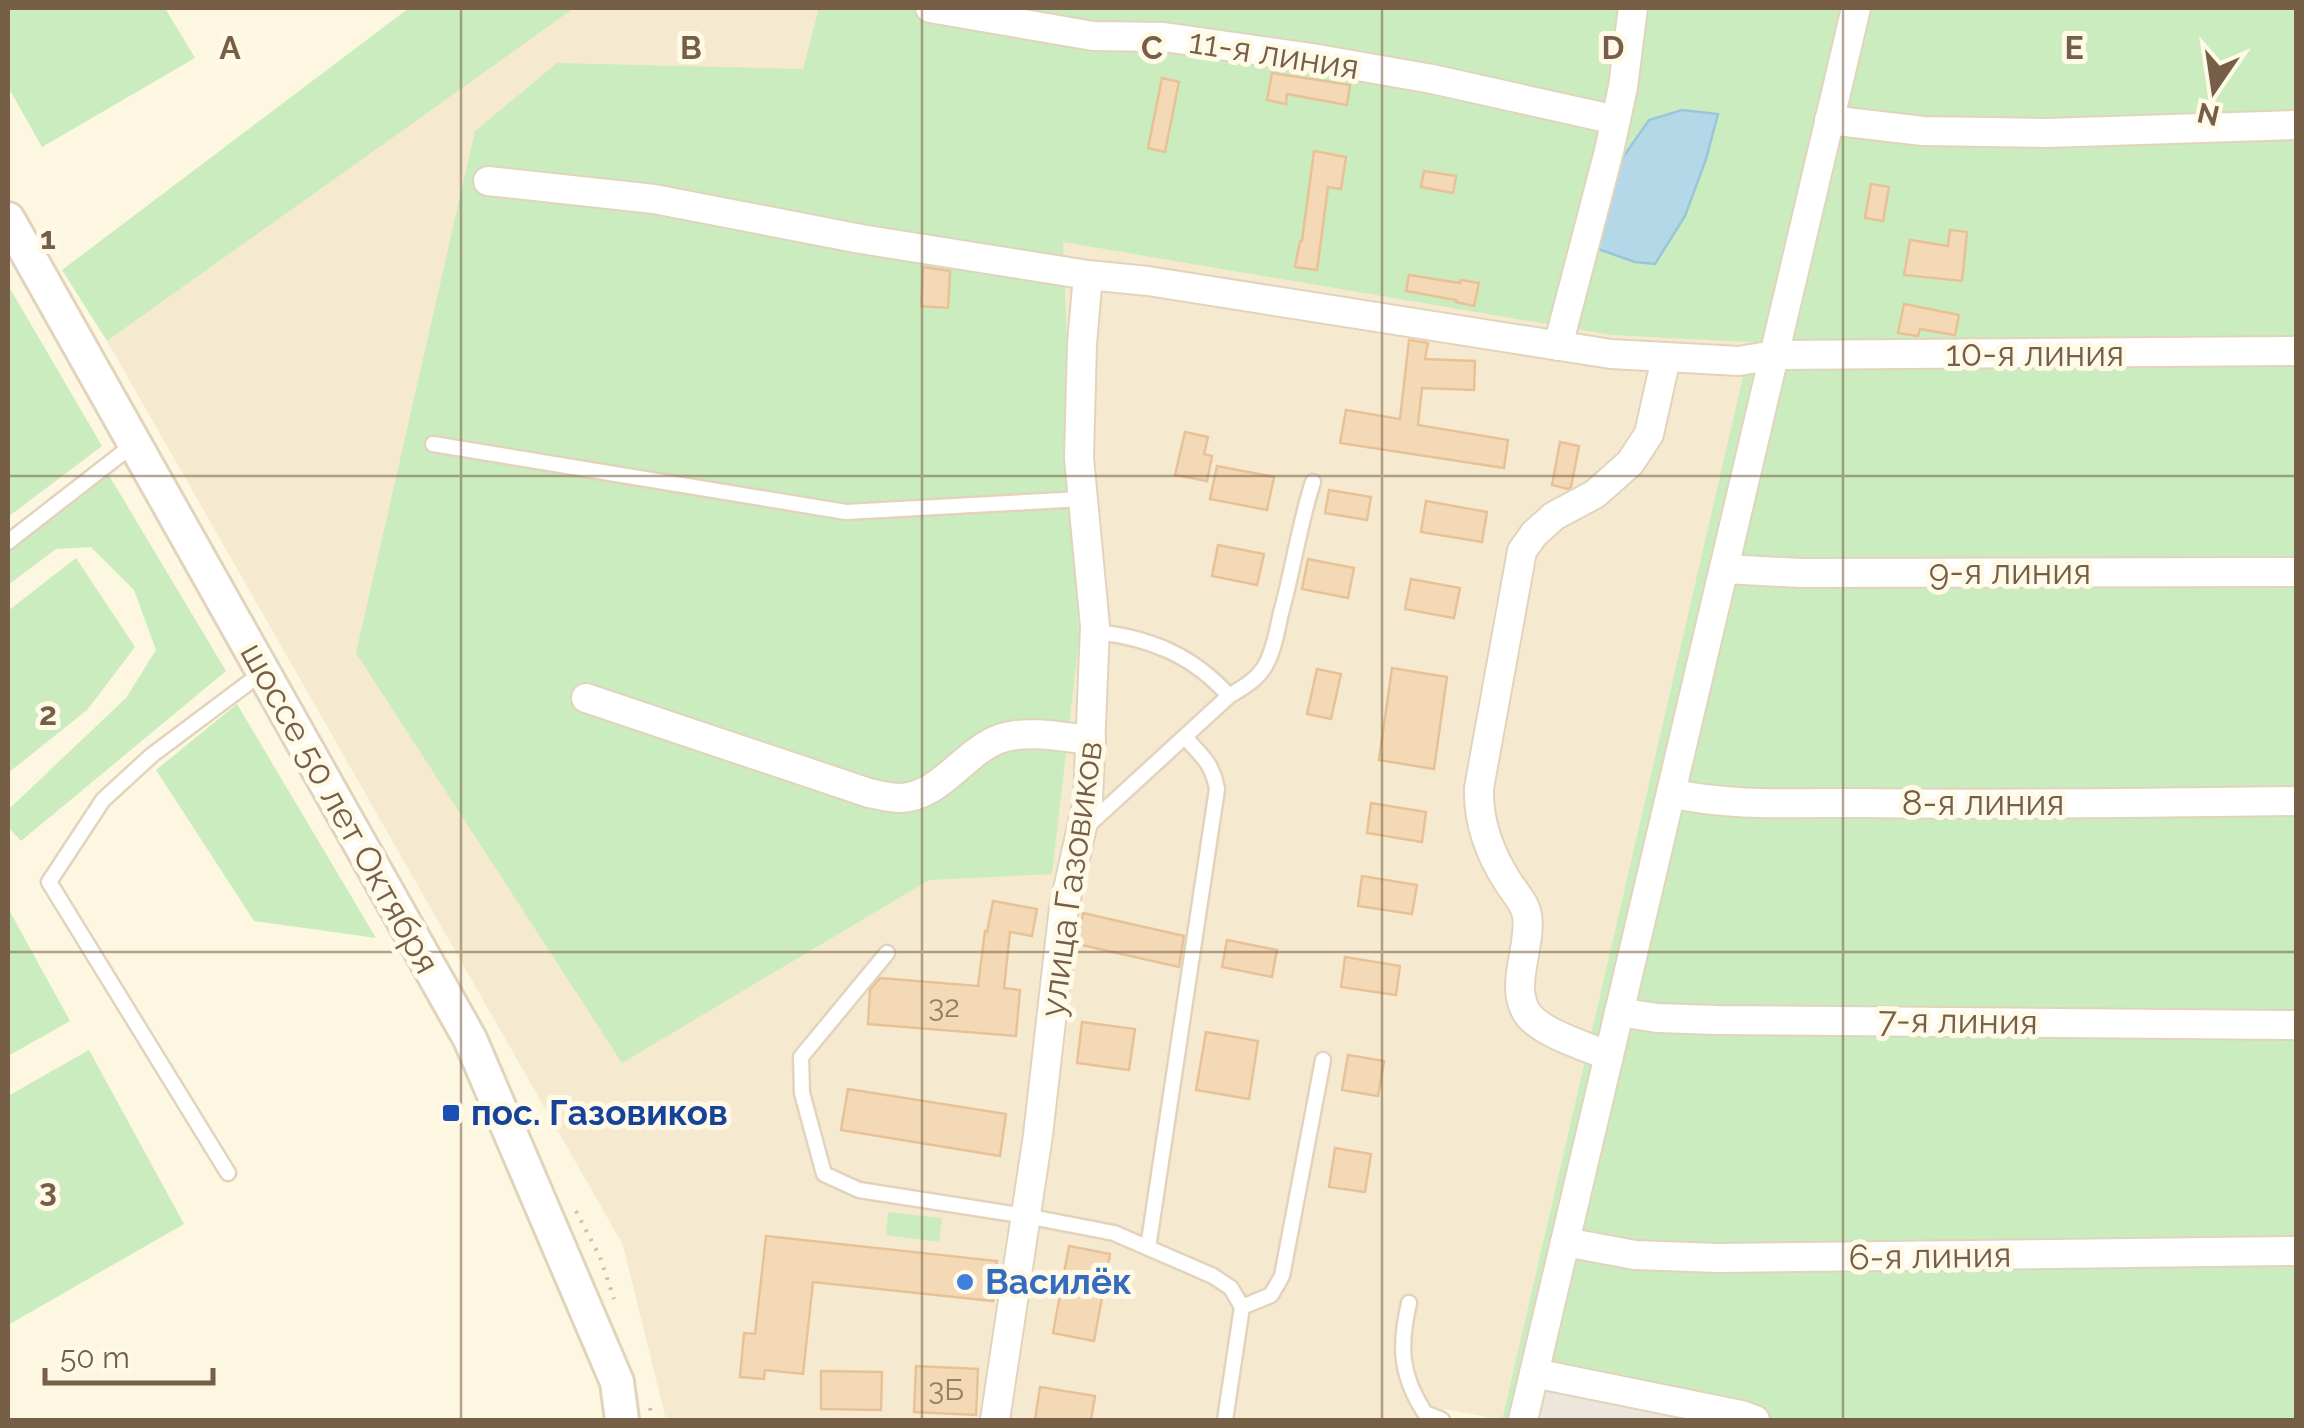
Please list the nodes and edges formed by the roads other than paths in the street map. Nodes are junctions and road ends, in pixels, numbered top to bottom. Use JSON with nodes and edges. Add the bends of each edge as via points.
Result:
{"nodes":[{"id":1,"x":930,"y":8,"type":"edge"},
{"id":2,"x":1633,"y":8,"type":"edge"},
{"id":3,"x":1856,"y":8,"type":"edge"},
{"id":4,"x":1616,"y":120,"type":"junction"},
{"id":5,"x":1829,"y":120,"type":"junction"},
{"id":6,"x":2296,"y":124,"type":"edge"},
{"id":7,"x":488,"y":181,"type":"dead end"},
{"id":8,"x":8,"y":220,"type":"edge"},
{"id":9,"x":1088,"y":275,"type":"junction"},
{"id":10,"x":1558,"y":346,"type":"junction"},
{"id":11,"x":2296,"y":350,"type":"edge"},
{"id":12,"x":1774,"y":355,"type":"junction"},
{"id":13,"x":1666,"y":358,"type":"junction"},
{"id":14,"x":135,"y":444,"type":"junction"},
{"id":15,"x":432,"y":444,"type":"dead end"},
{"id":16,"x":1313,"y":482,"type":"dead end"},
{"id":17,"x":1082,"y":499,"type":"junction"},
{"id":18,"x":8,"y":542,"type":"edge"},
{"id":19,"x":1724,"y":569,"type":"junction"},
{"id":20,"x":2296,"y":572,"type":"edge"},
{"id":21,"x":1095,"y":632,"type":"junction"},
{"id":22,"x":264,"y":672,"type":"junction"},
{"id":23,"x":1229,"y":696,"type":"junction"},
{"id":24,"x":586,"y":698,"type":"dead end"},
{"id":25,"x":1185,"y":737,"type":"junction"},
{"id":26,"x":1091,"y":740,"type":"junction"},
{"id":27,"x":1671,"y":793,"type":"junction"},
{"id":28,"x":2296,"y":801,"type":"edge"},
{"id":29,"x":1081,"y":832,"type":"junction"},
{"id":30,"x":887,"y":953,"type":"dead end"},
{"id":31,"x":1619,"y":1012,"type":"junction"},
{"id":32,"x":2296,"y":1025,"type":"edge"},
{"id":33,"x":1609,"y":1056,"type":"junction"},
{"id":34,"x":1323,"y":1060,"type":"dead end"},
{"id":35,"x":228,"y":1173,"type":"dead end"},
{"id":36,"x":1026,"y":1216,"type":"junction"},
{"id":37,"x":1565,"y":1242,"type":"junction"},
{"id":38,"x":1148,"y":1248,"type":"junction"},
{"id":39,"x":2296,"y":1251,"type":"edge"},
{"id":40,"x":1409,"y":1302,"type":"dead end"},
{"id":41,"x":1242,"y":1307,"type":"junction"},
{"id":42,"x":1534,"y":1373,"type":"junction"},
{"id":43,"x":622,"y":1420,"type":"edge"},
{"id":44,"x":996,"y":1420,"type":"edge"},
{"id":45,"x":1225,"y":1420,"type":"edge"},
{"id":46,"x":1442,"y":1420,"type":"edge"},
{"id":47,"x":1523,"y":1420,"type":"edge"},
{"id":48,"x":1754,"y":1420,"type":"edge"}],
"edges":[{"from":1,"to":4,"type":"street","name":"11-я линия","via":[[1093,36],[1164,37],[1312,58]]},
{"from":2,"to":4,"type":"street"},
{"from":3,"to":5,"type":"street"},
{"from":4,"to":10,"type":"street"},
{"from":5,"to":6,"type":"street","via":[[2012,132]]},
{"from":5,"to":12,"type":"street"},
{"from":7,"to":9,"type":"street","name":"10-я линия","via":[[654,199]]},
{"from":8,"to":14,"type":"street","name":"шоссе 50 лет Октября"},
{"from":9,"to":10,"type":"street","name":"10-я линия"},
{"from":9,"to":17,"type":"street","name":"улица Газовиков"},
{"from":10,"to":13,"type":"street","name":"10-я линия"},
{"from":11,"to":12,"type":"street","name":"10-я линия"},
{"from":12,"to":13,"type":"street","name":"10-я линия"},
{"from":12,"to":19,"type":"street"},
{"from":13,"to":33,"type":"street","via":[[1649,434],[1630,463],[1595,494],[1554,516],[1522,551],[1479,788],[1482,825],[1526,910],[1526,1012]]},
{"from":14,"to":18,"type":"lane"},
{"from":14,"to":22,"type":"street","name":"шоссе 50 лет Октября"},
{"from":15,"to":17,"type":"lane","via":[[846,512]]},
{"from":16,"to":23,"type":"lane","via":[[1264,667]]},
{"from":17,"to":21,"type":"street","name":"улица Газовиков"},
{"from":19,"to":20,"type":"street","name":"9-я линия"},
{"from":19,"to":27,"type":"street"},
{"from":21,"to":23,"type":"lane","via":[[1138,638],[1172,652],[1211,675]]},
{"from":21,"to":26,"type":"street","name":"улица Газовиков"},
{"from":22,"to":35,"type":"lane","via":[[152,754],[103,800],[49,882]]},
{"from":22,"to":43,"type":"street","name":"шоссе 50 лет Октября","via":[[470,1039],[617,1382]]},
{"from":23,"to":25,"type":"lane"},
{"from":24,"to":26,"type":"street","via":[[900,798],[946,778],[999,739],[1027,734]]},
{"from":25,"to":29,"type":"lane"},
{"from":25,"to":38,"type":"lane","via":[[1207,760],[1217,789]]},
{"from":26,"to":29,"type":"street","name":"улица Газовиков"},
{"from":27,"to":28,"type":"street","name":"8-я линия","via":[[1775,802]]},
{"from":27,"to":31,"type":"street"},
{"from":29,"to":36,"type":"street","name":"улица Газовиков","via":[[1064,908]]},
{"from":30,"to":36,"type":"lane","via":[[801,1057],[802,1093],[824,1174],[859,1190]]},
{"from":31,"to":32,"type":"street","name":"7-я линия","via":[[1716,1020]]},
{"from":31,"to":33,"type":"street"},
{"from":33,"to":37,"type":"street"},
{"from":34,"to":41,"type":"lane","via":[[1282,1276],[1271,1295]]},
{"from":36,"to":38,"type":"lane","via":[[1114,1233]]},
{"from":36,"to":44,"type":"street","name":"улица Газовиков"},
{"from":37,"to":39,"type":"street","name":"6-я линия","via":[[1636,1255],[1718,1258]]},
{"from":37,"to":42,"type":"street"},
{"from":38,"to":41,"type":"lane","via":[[1213,1276]]},
{"from":40,"to":46,"type":"lane","via":[[1404,1372],[1424,1414]]},
{"from":41,"to":45,"type":"lane"},
{"from":42,"to":47,"type":"street"},
{"from":42,"to":48,"type":"street"}]}
